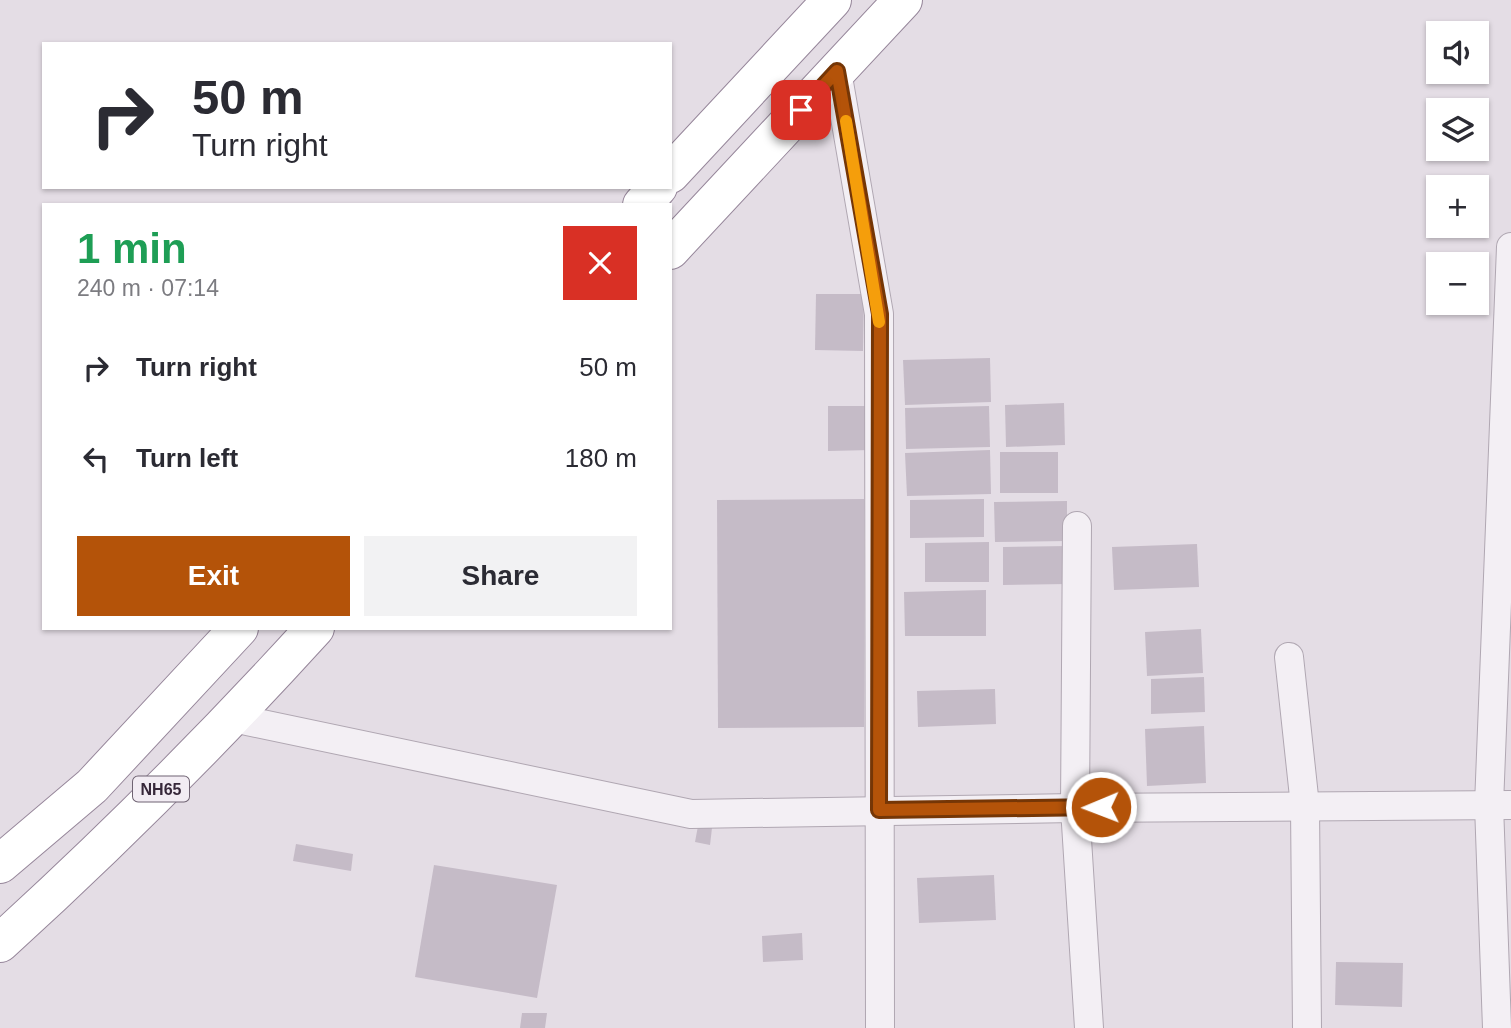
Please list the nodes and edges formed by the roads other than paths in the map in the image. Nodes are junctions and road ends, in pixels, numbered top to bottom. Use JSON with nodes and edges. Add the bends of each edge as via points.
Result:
{"nodes":[{"id":1,"x":832,"y":0,"type":"edge"},
{"id":2,"x":903,"y":0,"type":"edge"},
{"id":3,"x":837,"y":71,"type":"junction"},
{"id":4,"x":672,"y":172,"type":"edge"},
{"id":5,"x":656,"y":189,"type":"edge"},
{"id":6,"x":644,"y":203,"type":"edge"},
{"id":7,"x":1511,"y":247,"type":"edge"},
{"id":8,"x":672,"y":248,"type":"edge"},
{"id":9,"x":1077,"y":526,"type":"dead end"},
{"id":10,"x":237,"y":630,"type":"edge"},
{"id":11,"x":313,"y":630,"type":"edge"},
{"id":12,"x":1289,"y":657,"type":"dead end"},
{"id":13,"x":233,"y":718,"type":"junction"},
{"id":14,"x":1500,"y":805,"type":"edge"},
{"id":15,"x":1305,"y":806,"type":"junction"},
{"id":16,"x":1075,"y":808,"type":"junction"},
{"id":17,"x":879,"y":810,"type":"junction"},
{"id":18,"x":0,"y":864,"type":"edge"},
{"id":19,"x":0,"y":943,"type":"edge"},
{"id":20,"x":880,"y":1028,"type":"edge"},
{"id":21,"x":1089,"y":1028,"type":"edge"},
{"id":22,"x":1307,"y":1028,"type":"edge"},
{"id":23,"x":1497,"y":1028,"type":"edge"}],
"edges":[{"from":1,"to":4,"type":"highway"},
{"from":2,"to":3,"type":"highway"},
{"from":3,"to":8,"type":"highway"},
{"from":3,"to":17,"type":"street","via":[[880,314]]},
{"from":5,"to":6,"type":"highway"},
{"from":7,"to":14,"type":"street"},
{"from":9,"to":16,"type":"street"},
{"from":10,"to":18,"type":"highway","number":"NH65","via":[[92,786]]},
{"from":11,"to":13,"type":"highway","number":"NH65"},
{"from":12,"to":15,"type":"street"},
{"from":13,"to":17,"type":"street","via":[[691,814]]},
{"from":13,"to":19,"type":"highway","number":"NH65"},
{"from":14,"to":15,"type":"street"},
{"from":14,"to":23,"type":"street"},
{"from":15,"to":16,"type":"street"},
{"from":15,"to":22,"type":"street"},
{"from":16,"to":17,"type":"street"},
{"from":16,"to":21,"type":"street"},
{"from":17,"to":20,"type":"street"}]}
